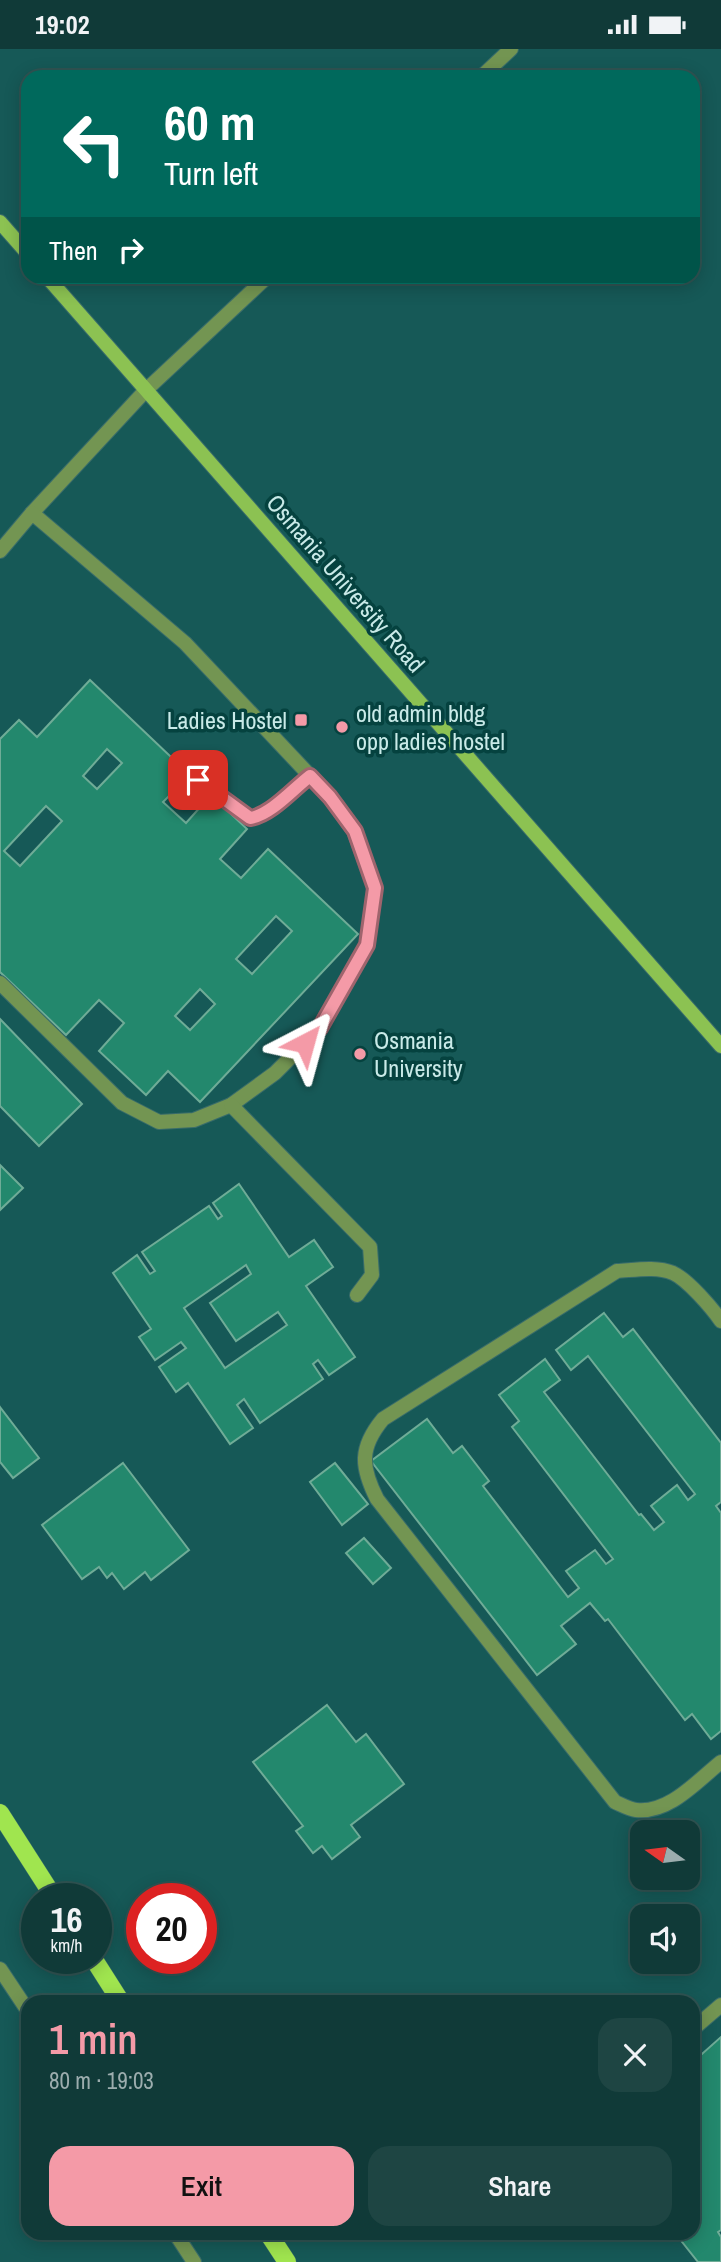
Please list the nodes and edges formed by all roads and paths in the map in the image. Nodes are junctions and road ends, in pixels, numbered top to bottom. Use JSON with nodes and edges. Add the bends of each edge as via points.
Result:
{"nodes":[{"id":1,"x":511,"y":49,"type":"edge"},
{"id":2,"x":488,"y":70,"type":"edge"},
{"id":3,"x":0,"y":222,"type":"edge"},
{"id":4,"x":21,"y":246,"type":"edge"},
{"id":5,"x":53,"y":284,"type":"edge"},
{"id":6,"x":260,"y":284,"type":"edge"},
{"id":7,"x":146,"y":390,"type":"junction"},
{"id":8,"x":32,"y":513,"type":"junction"},
{"id":9,"x":0,"y":551,"type":"edge"},
{"id":10,"x":310,"y":776,"type":"junction"},
{"id":11,"x":198,"y":780,"type":"dead end"},
{"id":12,"x":0,"y":983,"type":"edge"},
{"id":13,"x":721,"y":1046,"type":"edge"},
{"id":14,"x":231,"y":1105,"type":"junction"},
{"id":15,"x":357,"y":1295,"type":"dead end"},
{"id":16,"x":721,"y":1321,"type":"edge"},
{"id":17,"x":721,"y":1762,"type":"edge"},
{"id":18,"x":0,"y":1813,"type":"edge"},
{"id":19,"x":45,"y":1883,"type":"edge"},
{"id":20,"x":0,"y":1969,"type":"edge"},
{"id":21,"x":103,"y":1974,"type":"edge"},
{"id":22,"x":117,"y":1995,"type":"edge"},
{"id":23,"x":21,"y":2000,"type":"edge"},
{"id":24,"x":721,"y":2005,"type":"edge"},
{"id":25,"x":700,"y":2023,"type":"edge"},
{"id":26,"x":180,"y":2240,"type":"edge"},
{"id":27,"x":273,"y":2240,"type":"edge"},
{"id":28,"x":194,"y":2262,"type":"edge"},
{"id":29,"x":287,"y":2262,"type":"edge"}],
"edges":[{"from":1,"to":2,"type":"street"},
{"from":3,"to":4,"type":"main road"},
{"from":5,"to":7,"type":"main road","name":"Osmania University Road"},
{"from":6,"to":7,"type":"street"},
{"from":7,"to":8,"type":"street"},
{"from":7,"to":13,"type":"main road","name":"Osmania University Road"},
{"from":8,"to":9,"type":"street"},
{"from":8,"to":10,"type":"street","via":[[184,643]]},
{"from":10,"to":11,"type":"street","via":[[265,812],[250,818]]},
{"from":10,"to":14,"type":"street","via":[[355,831],[375,888],[367,945],[320,1028],[275,1073]]},
{"from":12,"to":14,"type":"street","via":[[122,1103],[159,1122],[194,1120]]},
{"from":14,"to":15,"type":"street","via":[[370,1247],[372,1275]]},
{"from":16,"to":17,"type":"street","via":[[675,1274],[650,1269],[617,1272],[383,1419],[364,1454],[366,1477],[377,1499],[615,1802],[634,1810],[655,1809],[678,1797]]},
{"from":18,"to":19,"type":"main road"},
{"from":20,"to":23,"type":"street"},
{"from":21,"to":22,"type":"main road"},
{"from":24,"to":25,"type":"street"},
{"from":26,"to":28,"type":"street"},
{"from":27,"to":29,"type":"main road"}]}
